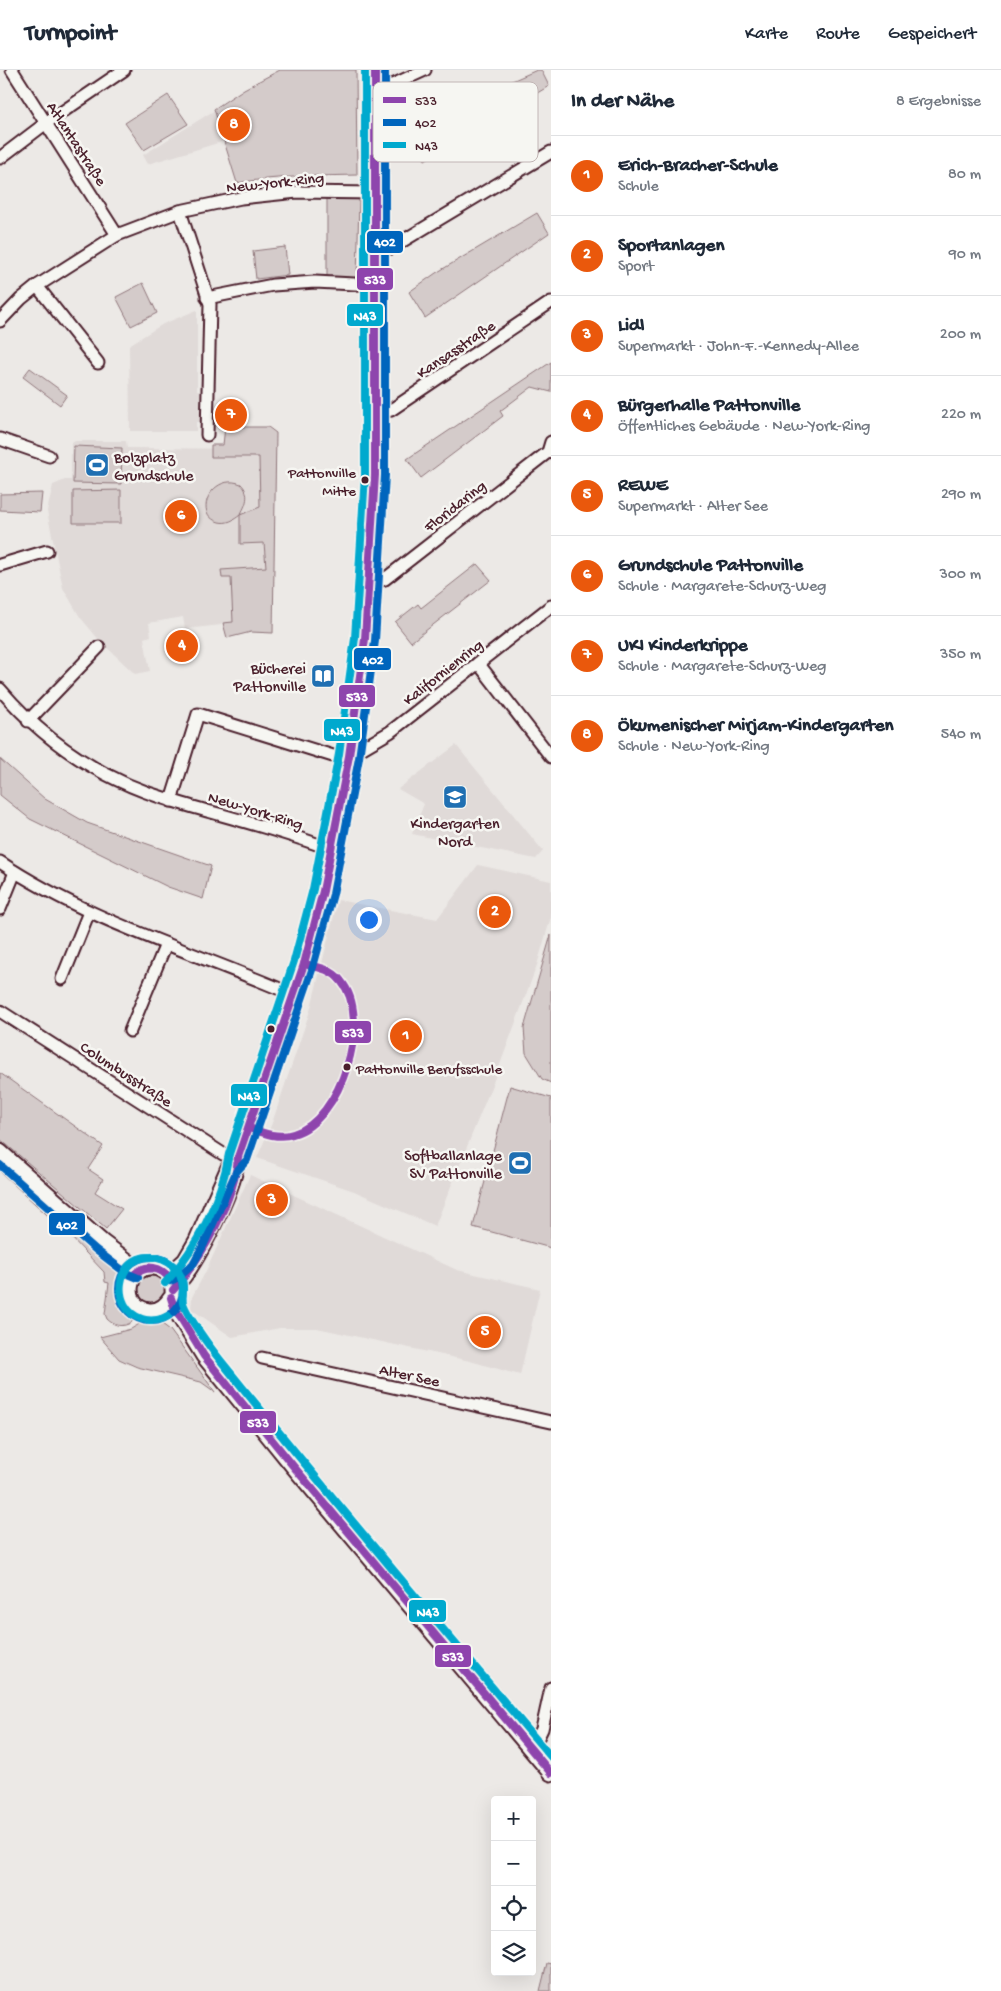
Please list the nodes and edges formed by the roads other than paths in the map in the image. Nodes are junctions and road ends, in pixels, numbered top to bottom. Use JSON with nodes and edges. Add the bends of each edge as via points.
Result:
{"nodes":[{"id":1,"x":12,"y":70,"type":"edge"},
{"id":2,"x":124,"y":70,"type":"edge"},
{"id":3,"x":425,"y":70,"type":"edge"},
{"id":4,"x":399,"y":82,"type":"edge"},
{"id":5,"x":46,"y":123,"type":"junction"},
{"id":6,"x":551,"y":152,"type":"edge"},
{"id":7,"x":0,"y":158,"type":"edge"},
{"id":8,"x":538,"y":160,"type":"edge"},
{"id":9,"x":374,"y":162,"type":"edge"},
{"id":10,"x":534,"y":162,"type":"edge"},
{"id":11,"x":374,"y":193,"type":"junction"},
{"id":12,"x":180,"y":211,"type":"junction"},
{"id":13,"x":117,"y":235,"type":"junction"},
{"id":14,"x":374,"y":250,"type":"junction"},
{"id":15,"x":374,"y":285,"type":"junction"},
{"id":16,"x":38,"y":286,"type":"junction"},
{"id":17,"x":207,"y":298,"type":"junction"},
{"id":18,"x":551,"y":302,"type":"edge"},
{"id":19,"x":0,"y":321,"type":"edge"},
{"id":20,"x":98,"y":362,"type":"dead end"},
{"id":21,"x":374,"y":413,"type":"junction"},
{"id":22,"x":208,"y":435,"type":"dead end"},
{"id":23,"x":0,"y":439,"type":"edge"},
{"id":24,"x":550,"y":449,"type":"edge"},
{"id":25,"x":49,"y":456,"type":"dead end"},
{"id":26,"x":47,"y":550,"type":"dead end"},
{"id":27,"x":0,"y":564,"type":"edge"},
{"id":28,"x":370,"y":584,"type":"junction"},
{"id":29,"x":551,"y":606,"type":"edge"},
{"id":30,"x":99,"y":647,"type":"dead end"},
{"id":31,"x":478,"y":663,"type":"junction"},
{"id":32,"x":0,"y":689,"type":"edge"},
{"id":33,"x":28,"y":721,"type":"junction"},
{"id":34,"x":349,"y":756,"type":"junction"},
{"id":35,"x":551,"y":757,"type":"edge"},
{"id":36,"x":171,"y":801,"type":"junction"},
{"id":37,"x":331,"y":848,"type":"junction"},
{"id":38,"x":0,"y":862,"type":"edge"},
{"id":39,"x":15,"y":872,"type":"junction"},
{"id":40,"x":0,"y":909,"type":"edge"},
{"id":41,"x":89,"y":912,"type":"junction"},
{"id":42,"x":166,"y":944,"type":"junction"},
{"id":43,"x":62,"y":979,"type":"dead end"},
{"id":44,"x":294,"y":994,"type":"junction"},
{"id":45,"x":0,"y":1011,"type":"edge"},
{"id":46,"x":130,"y":1031,"type":"dead end"},
{"id":47,"x":0,"y":1152,"type":"edge"},
{"id":48,"x":238,"y":1157,"type":"junction"},
{"id":49,"x":104,"y":1243,"type":"junction"},
{"id":50,"x":142,"y":1269,"type":"junction"},
{"id":51,"x":166,"y":1272,"type":"junction"},
{"id":52,"x":130,"y":1284,"type":"junction"},
{"id":53,"x":172,"y":1294,"type":"junction"},
{"id":54,"x":158,"y":1310,"type":"junction"},
{"id":55,"x":204,"y":1356,"type":"junction"},
{"id":56,"x":262,"y":1358,"type":"dead end"},
{"id":57,"x":551,"y":1422,"type":"edge"},
{"id":58,"x":551,"y":1688,"type":"edge"},
{"id":59,"x":532,"y":1750,"type":"junction"},
{"id":60,"x":551,"y":1773,"type":"edge"}],
"edges":[{"from":1,"to":5,"type":"street","name":"Atlantastraße"},
{"from":2,"to":5,"type":"street"},
{"from":3,"to":4,"type":"street"},
{"from":5,"to":7,"type":"street"},
{"from":5,"to":13,"type":"street","name":"Atlantastraße"},
{"from":6,"to":8,"type":"street"},
{"from":9,"to":11,"type":"street"},
{"from":10,"to":14,"type":"street","via":[[391,248]]},
{"from":11,"to":12,"type":"street","name":"New-York-Ring","via":[[297,192],[241,198]]},
{"from":11,"to":14,"type":"street"},
{"from":12,"to":13,"type":"street","name":"New-York-Ring"},
{"from":12,"to":17,"type":"street"},
{"from":13,"to":16,"type":"street","name":"New-York-Ring"},
{"from":14,"to":15,"type":"street"},
{"from":15,"to":17,"type":"street","via":[[315,282],[273,285]]},
{"from":15,"to":21,"type":"street"},
{"from":16,"to":19,"type":"street","name":"New-York-Ring"},
{"from":16,"to":20,"type":"street"},
{"from":17,"to":22,"type":"street","via":[[210,304]]},
{"from":18,"to":21,"type":"street","name":"Kansasstraße","via":[[391,410]]},
{"from":21,"to":28,"type":"street"},
{"from":23,"to":25,"type":"street"},
{"from":24,"to":28,"type":"street","name":"Floridaring","via":[[385,579]]},
{"from":26,"to":27,"type":"street"},
{"from":28,"to":34,"type":"street","via":[[366,639]]},
{"from":29,"to":31,"type":"street","name":"Kalifornienring"},
{"from":30,"to":33,"type":"street"},
{"from":31,"to":34,"type":"street","name":"Kalifornienring","via":[[390,732]]},
{"from":31,"to":35,"type":"street"},
{"from":32,"to":33,"type":"street","name":"New-York-Ring"},
{"from":33,"to":36,"type":"street","name":"New-York-Ring","via":[[67,751],[102,772]]},
{"from":34,"to":36,"type":"street","via":[[333,756],[198,714]]},
{"from":34,"to":37,"type":"street"},
{"from":36,"to":37,"type":"street","name":"New-York-Ring","via":[[262,825]]},
{"from":37,"to":44,"type":"street","via":[[313,930]]},
{"from":38,"to":39,"type":"street"},
{"from":39,"to":40,"type":"street"},
{"from":39,"to":41,"type":"street"},
{"from":41,"to":42,"type":"street"},
{"from":41,"to":43,"type":"street"},
{"from":42,"to":44,"type":"street"},
{"from":42,"to":46,"type":"street"},
{"from":44,"to":48,"type":"street"},
{"from":45,"to":48,"type":"street","name":"Columbusstraße","via":[[223,1154]]},
{"from":47,"to":49,"type":"main road"},
{"from":48,"to":51,"type":"street","via":[[227,1167],[184,1259]]},
{"from":48,"to":53,"type":"street","via":[[238,1171],[206,1244]]},
{"from":49,"to":50,"type":"main road","via":[[130,1264]]},
{"from":49,"to":52,"type":"main road"},
{"from":50,"to":51,"type":"main road","via":[[154,1267]]},
{"from":50,"to":52,"type":"main road"},
{"from":51,"to":53,"type":"main road"},
{"from":52,"to":54,"type":"main road","via":[[131,1299],[136,1305],[147,1311]]},
{"from":53,"to":54,"type":"main road","via":[[164,1307]]},
{"from":53,"to":55,"type":"main road","via":[[174,1307]]},
{"from":54,"to":55,"type":"main road"},
{"from":55,"to":59,"type":"main road"},
{"from":56,"to":57,"type":"street","name":"Alter See"},
{"from":58,"to":59,"type":"street","via":[[542,1729]]},
{"from":59,"to":60,"type":"main road"}]}
